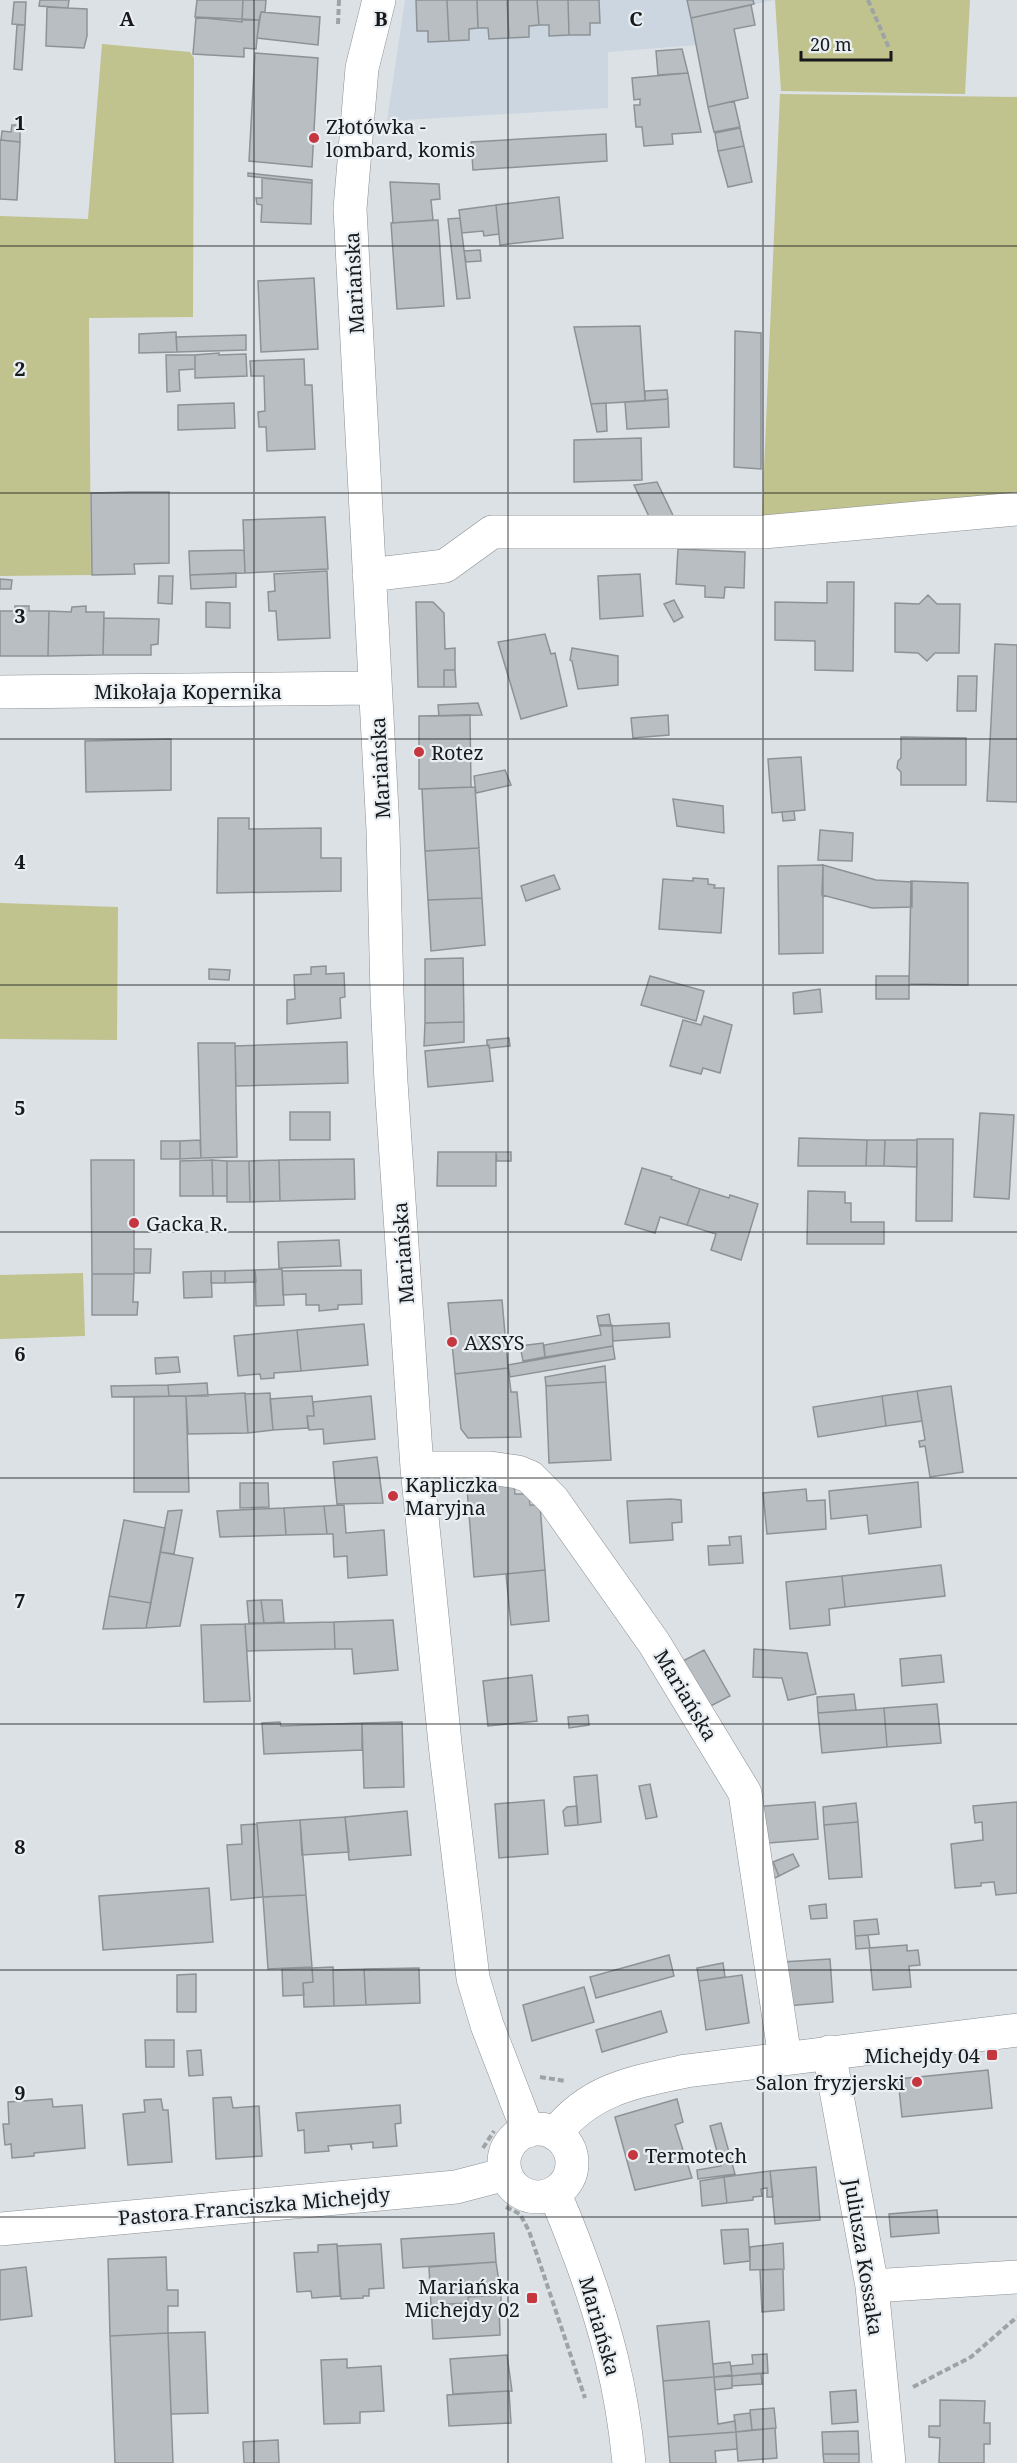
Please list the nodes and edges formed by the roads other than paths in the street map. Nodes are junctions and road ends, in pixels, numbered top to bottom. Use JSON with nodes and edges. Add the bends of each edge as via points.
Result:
{"nodes":[{"id":1,"x":358,"y":0,"type":"edge"},
{"id":2,"x":379,"y":0,"type":"edge"},
{"id":3,"x":362,"y":68,"type":"junction"},
{"id":4,"x":1017,"y":509,"type":"edge"},
{"id":5,"x":369,"y":574,"type":"junction"},
{"id":6,"x":375,"y":688,"type":"junction"},
{"id":7,"x":0,"y":692,"type":"edge"},
{"id":8,"x":417,"y":1468,"type":"junction"},
{"id":9,"x":1017,"y":2030,"type":"edge"},
{"id":10,"x":829,"y":2052,"type":"junction"},
{"id":11,"x":785,"y":2058,"type":"junction"},
{"id":12,"x":542,"y":2132,"type":"junction"},
{"id":13,"x":502,"y":2188,"type":"junction"},
{"id":14,"x":554,"y":2193,"type":"junction"},
{"id":15,"x":0,"y":2229,"type":"edge"},
{"id":16,"x":1017,"y":2277,"type":"edge"},
{"id":17,"x":872,"y":2286,"type":"junction"},
{"id":18,"x":629,"y":2463,"type":"edge"},
{"id":19,"x":889,"y":2463,"type":"edge"}],
"edges":[{"from":1,"to":3,"type":"street","name":"Mariańska"},
{"from":2,"to":3,"type":"street","name":"Mariańska"},
{"from":3,"to":5,"type":"street","name":"Mariańska","via":[[351,209]]},
{"from":4,"to":5,"type":"street","via":[[763,532],[492,532],[444,566]]},
{"from":5,"to":6,"type":"street","name":"Mariańska"},
{"from":6,"to":7,"type":"street","name":"Mikołaja Kopernika"},
{"from":6,"to":8,"type":"street","name":"Mariańska","via":[[384,830],[390,1049]]},
{"from":8,"to":11,"type":"street","name":"Mariańska","via":[[490,1468],[530,1478],[553,1500],[654,1643],[745,1793]]},
{"from":8,"to":12,"type":"street","name":"Mariańska","via":[[473,1978],[487,2025]]},
{"from":9,"to":10,"type":"street"},
{"from":10,"to":11,"type":"street"},
{"from":10,"to":17,"type":"street","name":"Juliusza Kossaka"},
{"from":11,"to":12,"type":"street","via":[[686,2071],[624,2085],[604,2092]]},
{"from":12,"to":13,"type":"street","via":[[517,2136],[509,2145]]},
{"from":12,"to":14,"type":"street","via":[[567,2146],[572,2161],[566,2183]]},
{"from":13,"to":14,"type":"street","via":[[512,2186],[535,2197]]},
{"from":13,"to":15,"type":"street","name":"Pastora Franciszka Michejdy","via":[[456,2187]]},
{"from":14,"to":18,"type":"street","name":"Mariańska","via":[[608,2339]]},
{"from":16,"to":17,"type":"street"},
{"from":17,"to":19,"type":"street","name":"Juliusza Kossaka"}]}
